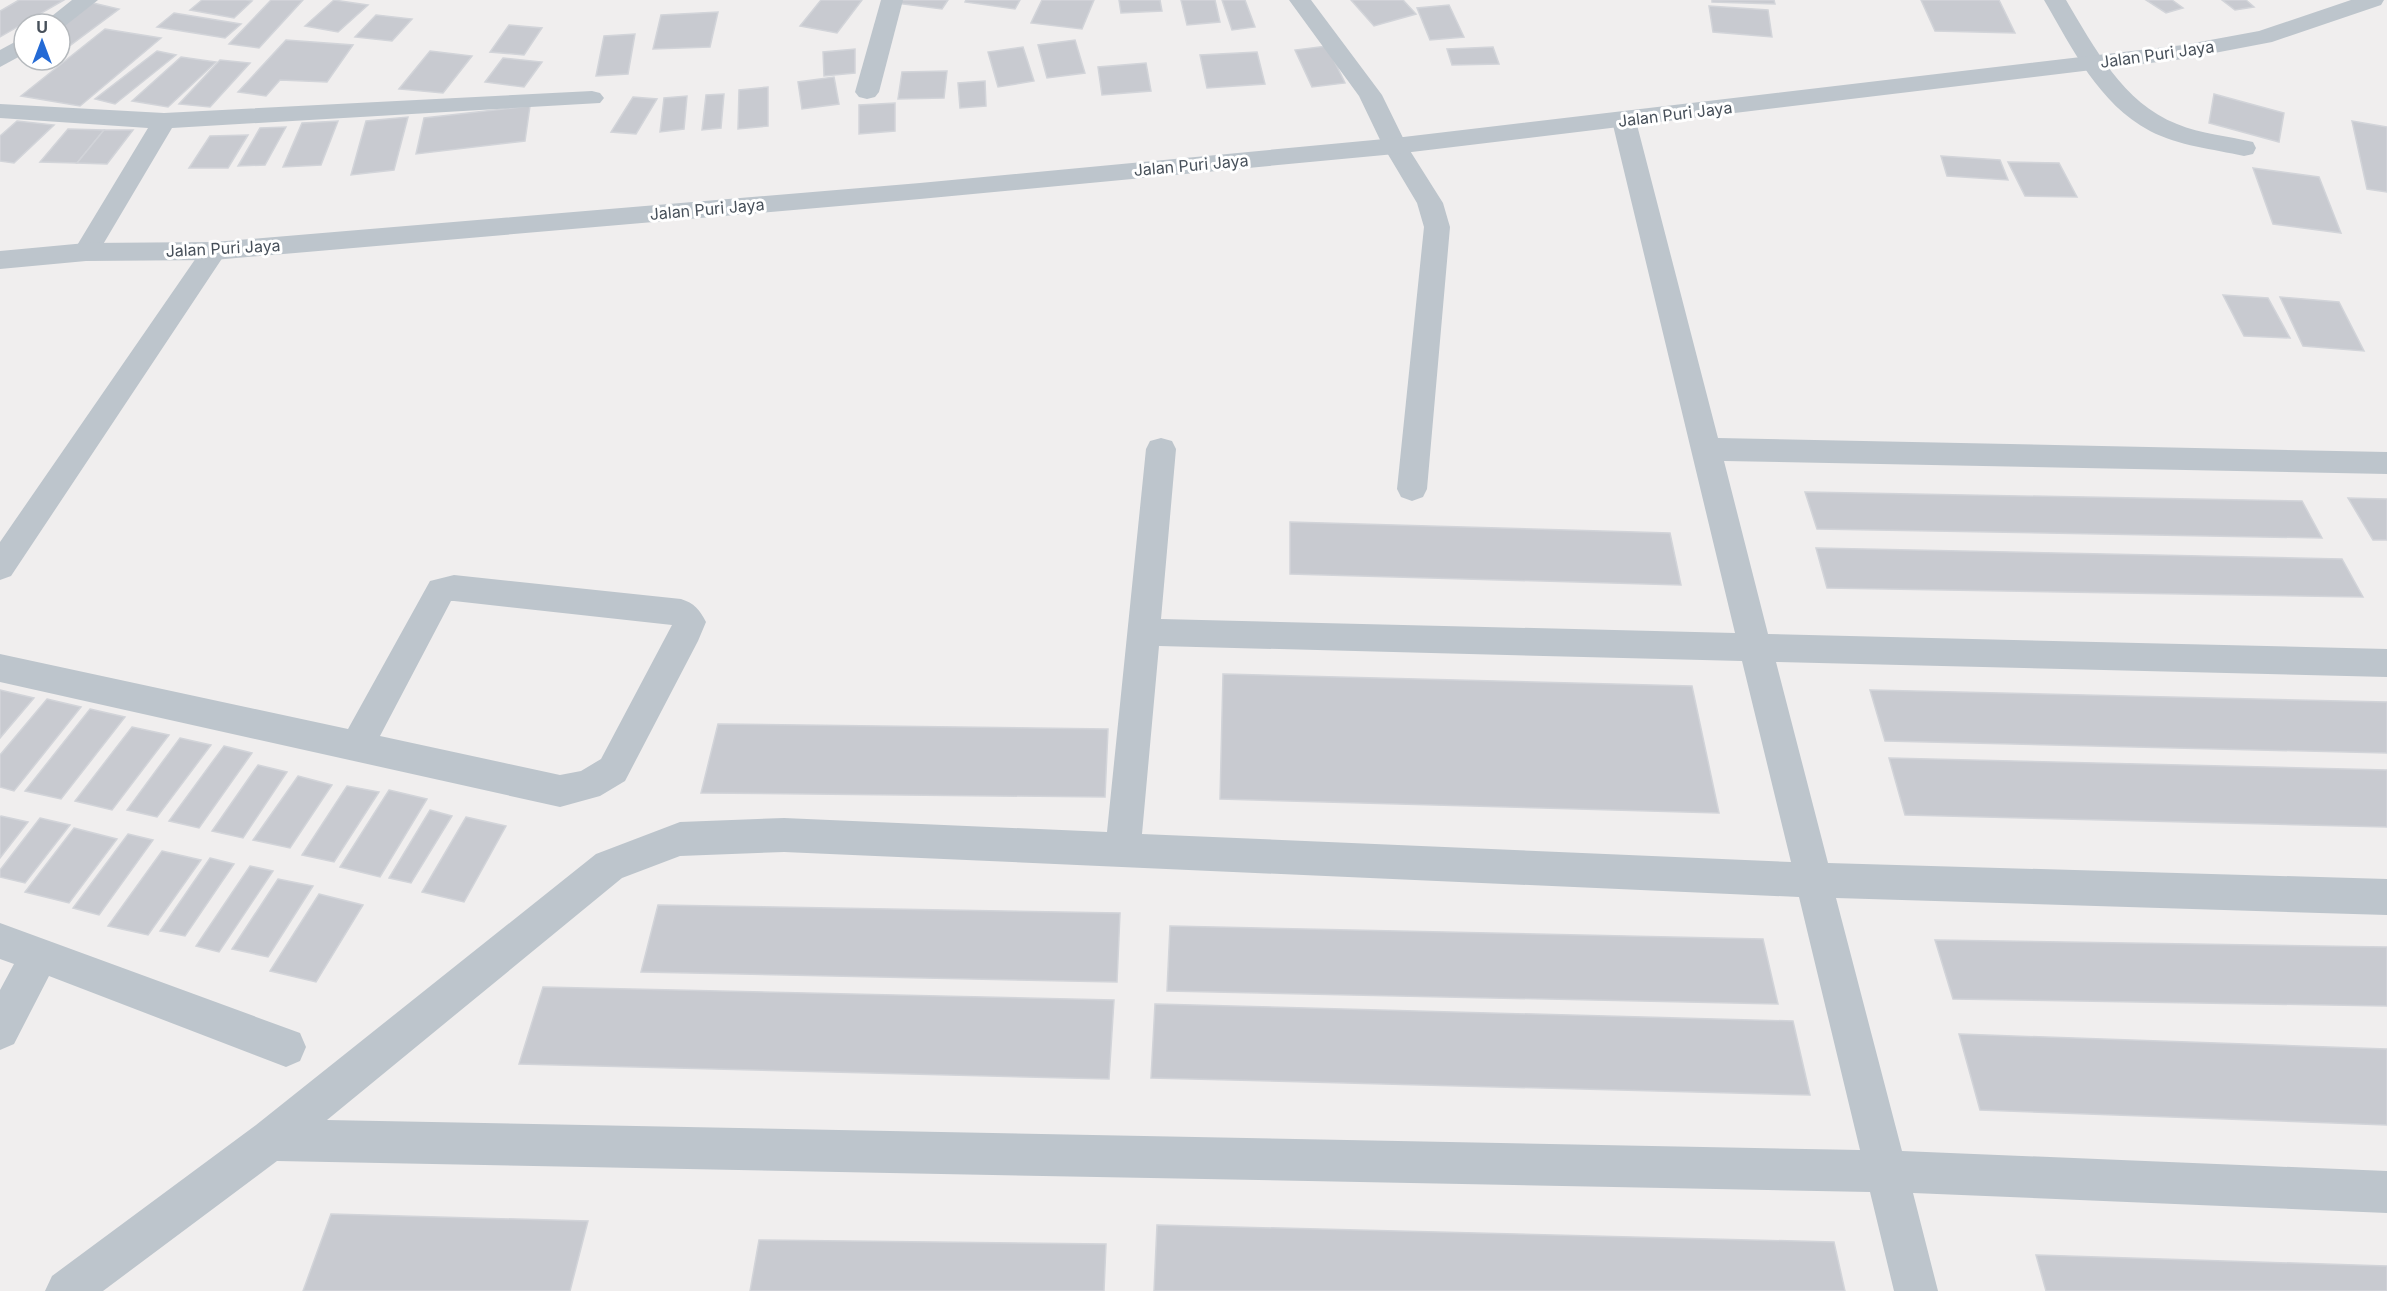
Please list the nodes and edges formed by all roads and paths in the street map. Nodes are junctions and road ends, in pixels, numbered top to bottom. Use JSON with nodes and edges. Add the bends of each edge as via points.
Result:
{"nodes":[{"id":1,"x":87,"y":0,"type":"edge"},
{"id":2,"x":892,"y":0,"type":"edge"},
{"id":3,"x":1300,"y":0,"type":"edge"},
{"id":4,"x":2055,"y":0,"type":"edge"},
{"id":5,"x":2373,"y":0,"type":"edge"},
{"id":6,"x":70,"y":12,"type":"edge"},
{"id":7,"x":2092,"y":63,"type":"junction"},
{"id":8,"x":867,"y":92,"type":"dead end"},
{"id":9,"x":592,"y":98,"type":"dead end"},
{"id":10,"x":0,"y":111,"type":"edge"},
{"id":11,"x":164,"y":121,"type":"junction"},
{"id":12,"x":1624,"y":121,"type":"junction"},
{"id":13,"x":1389,"y":135,"type":"junction"},
{"id":14,"x":2244,"y":148,"type":"dead end"},
{"id":15,"x":214,"y":251,"type":"junction"},
{"id":16,"x":86,"y":252,"type":"junction"},
{"id":17,"x":0,"y":260,"type":"edge"},
{"id":18,"x":1161,"y":449,"type":"dead end"},
{"id":19,"x":1706,"y":449,"type":"junction"},
{"id":20,"x":2387,"y":463,"type":"edge"},
{"id":21,"x":1412,"y":489,"type":"dead end"},
{"id":22,"x":0,"y":567,"type":"edge"},
{"id":23,"x":1144,"y":632,"type":"junction"},
{"id":24,"x":1755,"y":648,"type":"junction"},
{"id":25,"x":2387,"y":663,"type":"edge"},
{"id":26,"x":0,"y":668,"type":"edge"},
{"id":27,"x":357,"y":746,"type":"junction"},
{"id":28,"x":1123,"y":849,"type":"junction"},
{"id":29,"x":1813,"y":880,"type":"junction"},
{"id":30,"x":2387,"y":897,"type":"edge"},
{"id":31,"x":0,"y":941,"type":"edge"},
{"id":32,"x":40,"y":954,"type":"junction"},
{"id":33,"x":0,"y":1030,"type":"edge"},
{"id":34,"x":286,"y":1047,"type":"dead end"},
{"id":35,"x":271,"y":1140,"type":"junction"},
{"id":36,"x":1886,"y":1171,"type":"junction"},
{"id":37,"x":2387,"y":1192,"type":"edge"},
{"id":38,"x":67,"y":1291,"type":"edge"},
{"id":39,"x":1916,"y":1291,"type":"edge"}],
"edges":[{"from":1,"to":6,"type":"street"},
{"from":2,"to":8,"type":"street"},
{"from":3,"to":13,"type":"street","via":[[1370,95]]},
{"from":4,"to":7,"type":"street"},
{"from":5,"to":7,"type":"street","name":"Jalan Puri Jaya","via":[[2264,38]]},
{"from":7,"to":12,"type":"street","name":"Jalan Puri Jaya"},
{"from":7,"to":14,"type":"street","via":[[2135,110],[2159,126]]},
{"from":9,"to":11,"type":"street"},
{"from":10,"to":11,"type":"street"},
{"from":11,"to":16,"type":"street"},
{"from":12,"to":13,"type":"street","name":"Jalan Puri Jaya"},
{"from":12,"to":19,"type":"street"},
{"from":13,"to":15,"type":"street","name":"Jalan Puri Jaya","via":[[920,191]]},
{"from":13,"to":21,"type":"street","via":[[1430,203],[1437,227]]},
{"from":15,"to":16,"type":"street","name":"Jalan Puri Jaya"},
{"from":15,"to":22,"type":"street"},
{"from":16,"to":17,"type":"street","name":"Jalan Puri Jaya"},
{"from":18,"to":23,"type":"street"},
{"from":19,"to":20,"type":"street"},
{"from":19,"to":24,"type":"street"},
{"from":23,"to":24,"type":"street"},
{"from":23,"to":28,"type":"street"},
{"from":24,"to":25,"type":"street"},
{"from":24,"to":29,"type":"street"},
{"from":26,"to":27,"type":"street"},
{"from":27,"to":27,"type":"street","via":[[560,791],[588,785],[612,770],[690,622],[681,612],[454,588],[441,590]]},
{"from":28,"to":29,"type":"street"},
{"from":28,"to":35,"type":"street","via":[[784,835],[680,838],[609,866]]},
{"from":29,"to":30,"type":"street"},
{"from":29,"to":36,"type":"street"},
{"from":31,"to":32,"type":"street"},
{"from":32,"to":33,"type":"street"},
{"from":32,"to":34,"type":"street"},
{"from":35,"to":36,"type":"street"},
{"from":35,"to":38,"type":"street"},
{"from":36,"to":37,"type":"street"},
{"from":36,"to":39,"type":"street"}]}
